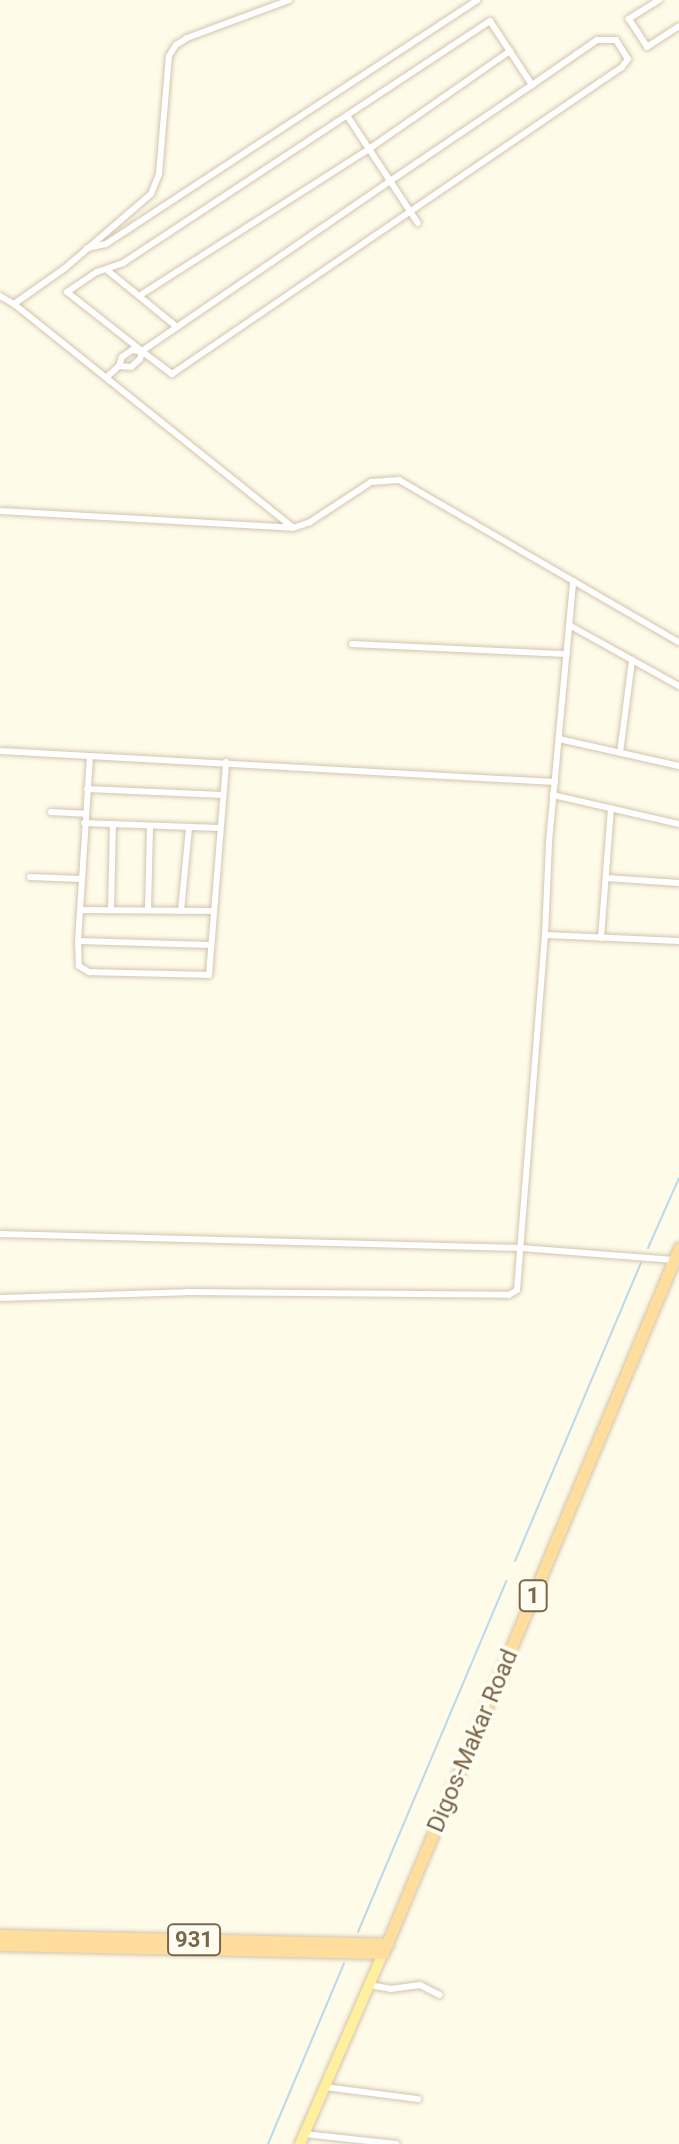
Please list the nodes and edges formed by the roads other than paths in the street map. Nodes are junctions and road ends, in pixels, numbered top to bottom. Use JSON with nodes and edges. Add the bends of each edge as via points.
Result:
{"nodes":[{"id":1,"x":289,"y":0,"type":"edge"},
{"id":2,"x":477,"y":0,"type":"edge"},
{"id":3,"x":659,"y":0,"type":"edge"},
{"id":4,"x":647,"y":3,"type":"edge"},
{"id":5,"x":679,"y":26,"type":"edge"},
{"id":6,"x":510,"y":51,"type":"junction"},
{"id":7,"x":532,"y":85,"type":"junction"},
{"id":8,"x":348,"y":117,"type":"junction"},
{"id":9,"x":369,"y":149,"type":"junction"},
{"id":10,"x":390,"y":181,"type":"junction"},
{"id":11,"x":410,"y":212,"type":"junction"},
{"id":12,"x":418,"y":223,"type":"dead end"},
{"id":13,"x":87,"y":248,"type":"junction"},
{"id":14,"x":107,"y":270,"type":"junction"},
{"id":15,"x":0,"y":296,"type":"edge"},
{"id":16,"x":139,"y":296,"type":"junction"},
{"id":17,"x":14,"y":304,"type":"junction"},
{"id":18,"x":177,"y":327,"type":"junction"},
{"id":19,"x":142,"y":351,"type":"junction"},
{"id":20,"x":107,"y":377,"type":"junction"},
{"id":21,"x":0,"y":511,"type":"edge"},
{"id":22,"x":293,"y":528,"type":"junction"},
{"id":23,"x":573,"y":581,"type":"junction"},
{"id":24,"x":569,"y":625,"type":"junction"},
{"id":25,"x":679,"y":642,"type":"edge"},
{"id":26,"x":352,"y":644,"type":"dead end"},
{"id":27,"x":567,"y":654,"type":"junction"},
{"id":28,"x":632,"y":660,"type":"junction"},
{"id":29,"x":679,"y":686,"type":"edge"},
{"id":30,"x":559,"y":739,"type":"junction"},
{"id":31,"x":0,"y":751,"type":"edge"},
{"id":32,"x":620,"y":753,"type":"junction"},
{"id":33,"x":90,"y":756,"type":"junction"},
{"id":34,"x":226,"y":762,"type":"junction"},
{"id":35,"x":679,"y":766,"type":"edge"},
{"id":36,"x":555,"y":782,"type":"junction"},
{"id":37,"x":87,"y":789,"type":"junction"},
{"id":38,"x":223,"y":795,"type":"junction"},
{"id":39,"x":553,"y":795,"type":"junction"},
{"id":40,"x":611,"y":808,"type":"junction"},
{"id":41,"x":51,"y":812,"type":"dead end"},
{"id":42,"x":85,"y":814,"type":"junction"},
{"id":43,"x":84,"y":823,"type":"junction"},
{"id":44,"x":113,"y":824,"type":"junction"},
{"id":45,"x":679,"y":824,"type":"edge"},
{"id":46,"x":150,"y":826,"type":"junction"},
{"id":47,"x":189,"y":828,"type":"junction"},
{"id":48,"x":219,"y":828,"type":"junction"},
{"id":49,"x":30,"y":877,"type":"dead end"},
{"id":50,"x":606,"y":878,"type":"junction"},
{"id":51,"x":81,"y":879,"type":"junction"},
{"id":52,"x":679,"y":883,"type":"edge"},
{"id":53,"x":80,"y":910,"type":"junction"},
{"id":54,"x":111,"y":910,"type":"junction"},
{"id":55,"x":148,"y":910,"type":"junction"},
{"id":56,"x":181,"y":911,"type":"junction"},
{"id":57,"x":212,"y":911,"type":"junction"},
{"id":58,"x":545,"y":935,"type":"junction"},
{"id":59,"x":601,"y":938,"type":"junction"},
{"id":60,"x":78,"y":941,"type":"junction"},
{"id":61,"x":679,"y":941,"type":"edge"},
{"id":62,"x":210,"y":945,"type":"junction"},
{"id":63,"x":0,"y":1234,"type":"edge"},
{"id":64,"x":521,"y":1248,"type":"junction"},
{"id":65,"x":677,"y":1254,"type":"edge"},
{"id":66,"x":0,"y":1298,"type":"edge"},
{"id":67,"x":0,"y":1935,"type":"edge"},
{"id":68,"x":0,"y":1945,"type":"edge"},
{"id":69,"x":386,"y":1949,"type":"junction"},
{"id":70,"x":369,"y":1985,"type":"junction"},
{"id":71,"x":440,"y":1995,"type":"dead end"},
{"id":72,"x":325,"y":2087,"type":"junction"},
{"id":73,"x":418,"y":2099,"type":"dead end"},
{"id":74,"x":302,"y":2139,"type":"edge"},
{"id":75,"x":396,"y":2144,"type":"edge"}],
"edges":[{"from":1,"to":13,"type":"street","via":[[176,45],[169,56],[157,184]]},
{"from":2,"to":13,"type":"street","via":[[106,244]]},
{"from":3,"to":4,"type":"street"},
{"from":4,"to":5,"type":"street","via":[[629,19],[647,47]]},
{"from":6,"to":7,"type":"street"},
{"from":6,"to":8,"type":"street","via":[[490,21]]},
{"from":6,"to":9,"type":"street"},
{"from":7,"to":10,"type":"street"},
{"from":7,"to":11,"type":"street","via":[[604,38],[616,40],[628,59]]},
{"from":8,"to":9,"type":"street"},
{"from":8,"to":14,"type":"street"},
{"from":9,"to":10,"type":"street"},
{"from":9,"to":16,"type":"street"},
{"from":10,"to":11,"type":"street"},
{"from":10,"to":18,"type":"street"},
{"from":11,"to":12,"type":"street"},
{"from":11,"to":19,"type":"street","via":[[172,374]]},
{"from":13,"to":17,"type":"street"},
{"from":14,"to":16,"type":"street"},
{"from":14,"to":19,"type":"street","via":[[67,292]]},
{"from":15,"to":17,"type":"street"},
{"from":16,"to":18,"type":"street"},
{"from":17,"to":20,"type":"street"},
{"from":18,"to":19,"type":"street"},
{"from":19,"to":20,"type":"street","via":[[122,357]]},
{"from":20,"to":22,"type":"street"},
{"from":21,"to":22,"type":"street"},
{"from":22,"to":23,"type":"street","via":[[371,482],[391,479]]},
{"from":23,"to":24,"type":"street"},
{"from":23,"to":25,"type":"street"},
{"from":24,"to":27,"type":"street"},
{"from":24,"to":28,"type":"street"},
{"from":26,"to":27,"type":"street"},
{"from":27,"to":30,"type":"street"},
{"from":28,"to":29,"type":"street"},
{"from":28,"to":32,"type":"street"},
{"from":30,"to":32,"type":"street"},
{"from":30,"to":36,"type":"street"},
{"from":31,"to":33,"type":"street"},
{"from":32,"to":35,"type":"street"},
{"from":33,"to":34,"type":"street"},
{"from":33,"to":37,"type":"street"},
{"from":34,"to":36,"type":"street"},
{"from":34,"to":38,"type":"street"},
{"from":36,"to":39,"type":"street"},
{"from":37,"to":38,"type":"street"},
{"from":37,"to":42,"type":"street"},
{"from":38,"to":48,"type":"street"},
{"from":39,"to":40,"type":"street"},
{"from":39,"to":58,"type":"street"},
{"from":40,"to":45,"type":"street"},
{"from":40,"to":50,"type":"street"},
{"from":41,"to":42,"type":"street"},
{"from":42,"to":43,"type":"street"},
{"from":43,"to":44,"type":"street"},
{"from":43,"to":51,"type":"street"},
{"from":44,"to":46,"type":"street"},
{"from":44,"to":54,"type":"street"},
{"from":46,"to":47,"type":"street"},
{"from":46,"to":55,"type":"street"},
{"from":47,"to":48,"type":"street"},
{"from":47,"to":56,"type":"street"},
{"from":48,"to":57,"type":"street"},
{"from":49,"to":51,"type":"street"},
{"from":50,"to":52,"type":"street"},
{"from":50,"to":59,"type":"street"},
{"from":51,"to":53,"type":"street"},
{"from":53,"to":54,"type":"street"},
{"from":53,"to":60,"type":"street"},
{"from":54,"to":55,"type":"street"},
{"from":55,"to":56,"type":"street"},
{"from":56,"to":57,"type":"street"},
{"from":57,"to":62,"type":"street"},
{"from":58,"to":59,"type":"street"},
{"from":58,"to":64,"type":"street"},
{"from":59,"to":61,"type":"street"},
{"from":60,"to":62,"type":"street"},
{"from":60,"to":62,"type":"street","via":[[79,966],[89,972],[204,977],[211,973]]},
{"from":63,"to":64,"type":"street"},
{"from":64,"to":65,"type":"street"},
{"from":64,"to":66,"type":"street","via":[[517,1290],[509,1295],[186,1292]]},
{"from":65,"to":69,"type":"highway","name":"Digos-Makar Road","number":"1"},
{"from":67,"to":69,"type":"highway","number":"931"},
{"from":68,"to":69,"type":"highway","number":"931"},
{"from":69,"to":70,"type":"main road","name":"Digos-Makar Road","number":"1"},
{"from":70,"to":71,"type":"street","via":[[420,1985]]},
{"from":70,"to":72,"type":"main road","name":"Digos-Makar Road","number":"1"},
{"from":72,"to":73,"type":"street"},
{"from":72,"to":74,"type":"main road","name":"Digos-Makar Road","number":"1"},
{"from":74,"to":75,"type":"street"}]}
